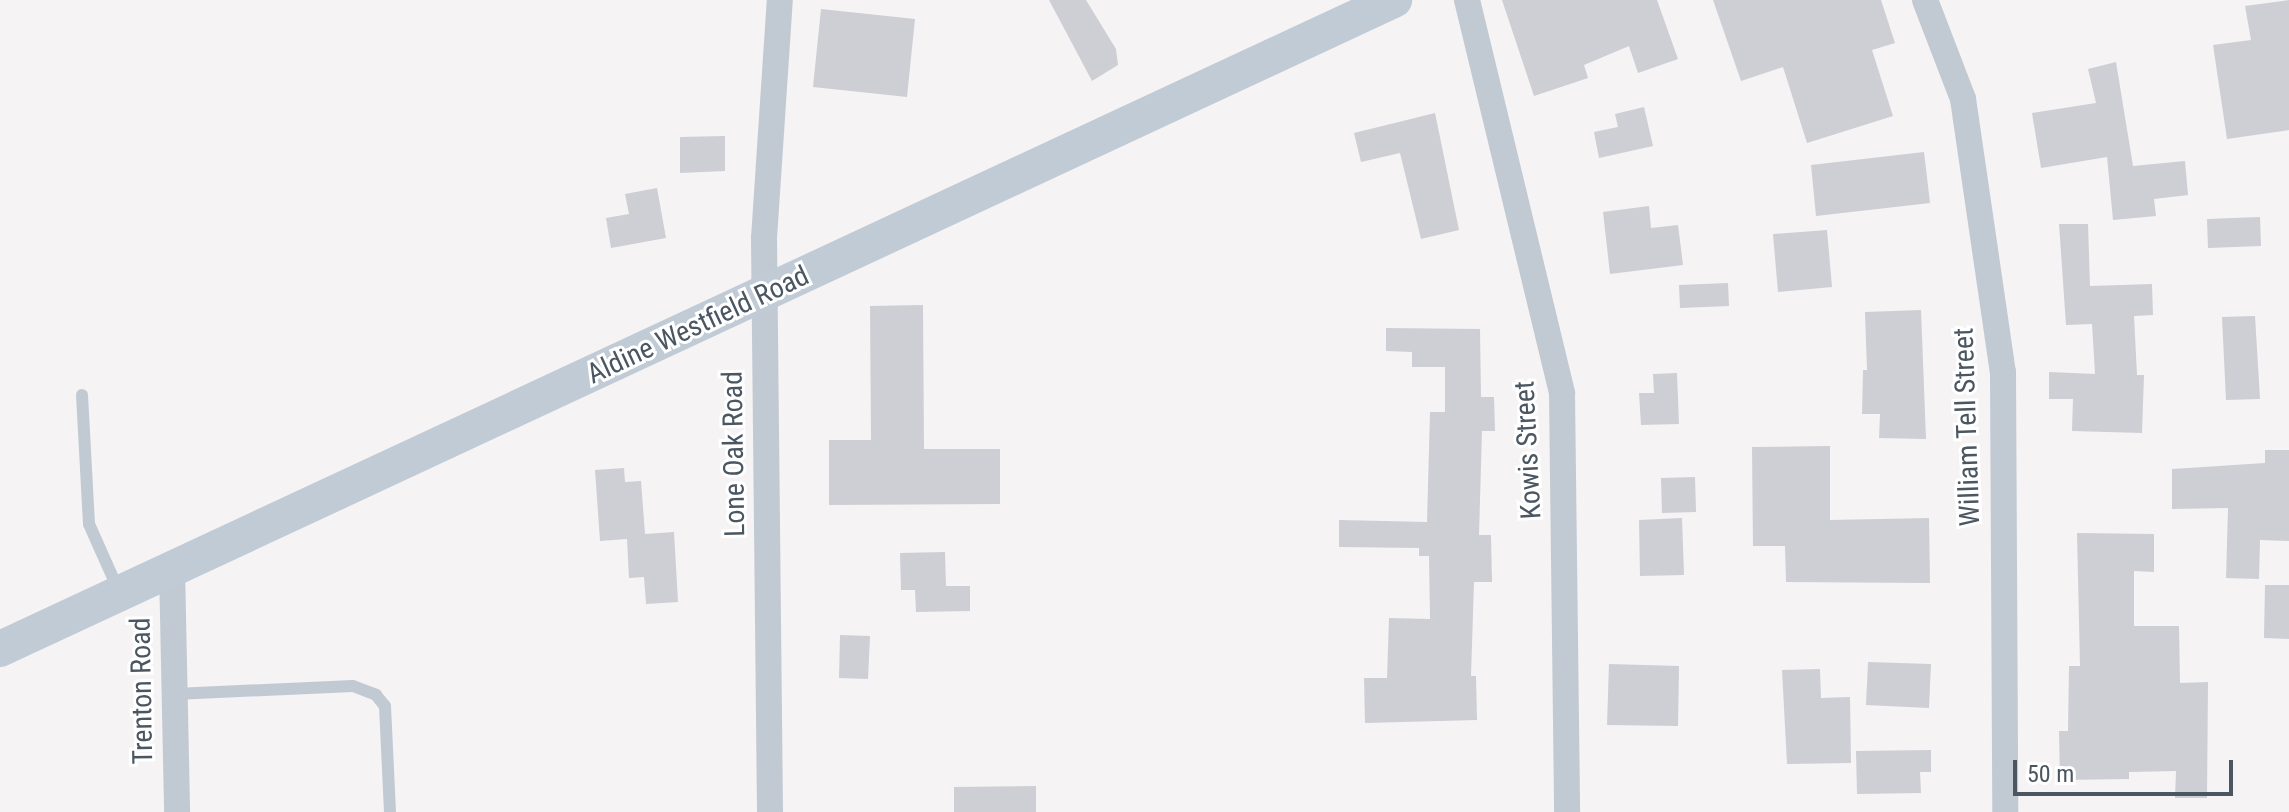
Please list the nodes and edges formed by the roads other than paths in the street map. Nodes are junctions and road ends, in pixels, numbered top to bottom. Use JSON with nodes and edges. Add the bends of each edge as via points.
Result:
{"nodes":[{"id":1,"x":780,"y":0,"type":"edge"},
{"id":2,"x":1394,"y":0,"type":"edge"},
{"id":3,"x":1467,"y":0,"type":"edge"},
{"id":4,"x":1925,"y":0,"type":"edge"},
{"id":5,"x":765,"y":296,"type":"junction"},
{"id":6,"x":82,"y":395,"type":"dead end"},
{"id":7,"x":172,"y":568,"type":"junction"},
{"id":8,"x":119,"y":592,"type":"junction"},
{"id":9,"x":0,"y":649,"type":"edge"},
{"id":10,"x":175,"y":694,"type":"junction"},
{"id":11,"x":177,"y":812,"type":"edge"},
{"id":12,"x":390,"y":812,"type":"edge"},
{"id":13,"x":770,"y":812,"type":"edge"},
{"id":14,"x":1567,"y":812,"type":"edge"},
{"id":15,"x":2005,"y":812,"type":"edge"}],
"edges":[{"from":1,"to":5,"type":"street","name":"Lone Oak Road"},
{"from":2,"to":5,"type":"main road","name":"Aldine Westfield Road"},
{"from":3,"to":14,"type":"street","name":"Kowis Street","via":[[1562,394]]},
{"from":4,"to":15,"type":"street","name":"William Tell Street","via":[[1963,99],[2003,372]]},
{"from":5,"to":7,"type":"main road","name":"Aldine Westfield Road"},
{"from":5,"to":13,"type":"street","name":"Lone Oak Road"},
{"from":6,"to":8,"type":"lane","via":[[89,524]]},
{"from":7,"to":8,"type":"main road","name":"Aldine Westfield Road"},
{"from":7,"to":10,"type":"street","name":"Trenton Road"},
{"from":8,"to":9,"type":"main road","name":"Aldine Westfield Road"},
{"from":10,"to":11,"type":"street","name":"Trenton Road"},
{"from":10,"to":12,"type":"lane","via":[[353,686],[376,695],[385,706]]}]}
